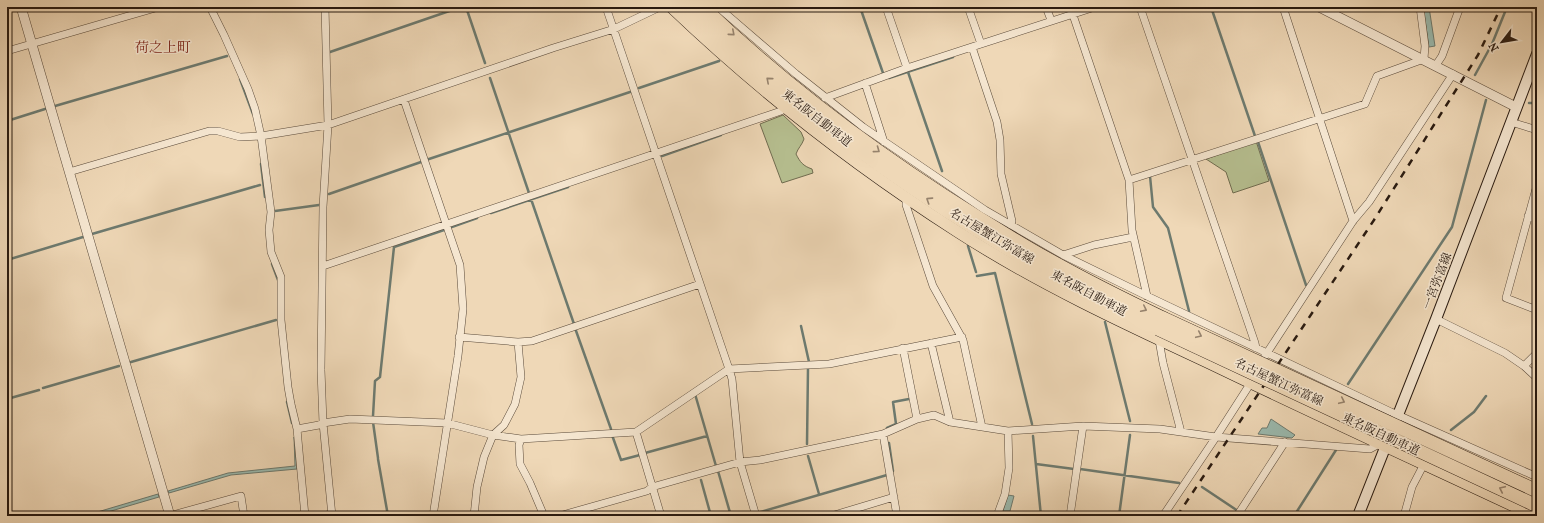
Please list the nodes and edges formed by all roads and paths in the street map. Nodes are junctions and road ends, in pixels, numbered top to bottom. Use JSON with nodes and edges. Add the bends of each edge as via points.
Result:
{"nodes":[{"id":1,"x":21,"y":7,"type":"edge"},
{"id":2,"x":159,"y":7,"type":"edge"},
{"id":3,"x":210,"y":7,"type":"edge"},
{"id":4,"x":326,"y":7,"type":"edge"},
{"id":5,"x":606,"y":7,"type":"edge"},
{"id":6,"x":660,"y":7,"type":"edge"},
{"id":7,"x":671,"y":7,"type":"edge"},
{"id":8,"x":687,"y":7,"type":"edge"},
{"id":9,"x":703,"y":7,"type":"edge"},
{"id":10,"x":718,"y":7,"type":"edge"},
{"id":11,"x":886,"y":7,"type":"edge"},
{"id":12,"x":968,"y":7,"type":"edge"},
{"id":13,"x":1046,"y":7,"type":"edge"},
{"id":14,"x":1095,"y":7,"type":"edge"},
{"id":15,"x":1140,"y":7,"type":"edge"},
{"id":16,"x":1283,"y":7,"type":"edge"},
{"id":17,"x":1420,"y":7,"type":"edge"},
{"id":18,"x":1460,"y":7,"type":"edge"},
{"id":19,"x":1322,"y":8,"type":"edge"},
{"id":20,"x":1072,"y":15,"type":"junction"},
{"id":21,"x":1051,"y":20,"type":"junction"},
{"id":22,"x":614,"y":29,"type":"junction"},
{"id":23,"x":32,"y":44,"type":"junction"},
{"id":24,"x":980,"y":44,"type":"junction"},
{"id":25,"x":972,"y":47,"type":"junction"},
{"id":26,"x":7,"y":51,"type":"edge"},
{"id":27,"x":1537,"y":54,"type":"edge"},
{"id":28,"x":1424,"y":59,"type":"junction"},
{"id":29,"x":1436,"y":65,"type":"junction"},
{"id":30,"x":907,"y":68,"type":"junction"},
{"id":31,"x":1453,"y":74,"type":"junction"},
{"id":32,"x":865,"y":83,"type":"junction"},
{"id":33,"x":825,"y":98,"type":"junction"},
{"id":34,"x":404,"y":100,"type":"junction"},
{"id":35,"x":1516,"y":106,"type":"junction"},
{"id":36,"x":785,"y":108,"type":"junction"},
{"id":37,"x":1320,"y":118,"type":"junction"},
{"id":38,"x":1511,"y":122,"type":"junction"},
{"id":39,"x":328,"y":125,"type":"junction"},
{"id":40,"x":1537,"y":130,"type":"edge"},
{"id":41,"x":261,"y":136,"type":"junction"},
{"id":42,"x":884,"y":142,"type":"junction"},
{"id":43,"x":656,"y":154,"type":"junction"},
{"id":44,"x":1192,"y":160,"type":"junction"},
{"id":45,"x":69,"y":172,"type":"junction"},
{"id":46,"x":1129,"y":180,"type":"junction"},
{"id":47,"x":1537,"y":185,"type":"edge"},
{"id":48,"x":906,"y":198,"type":"junction"},
{"id":49,"x":1528,"y":216,"type":"junction"},
{"id":50,"x":1537,"y":218,"type":"edge"},
{"id":51,"x":1353,"y":221,"type":"junction"},
{"id":52,"x":446,"y":225,"type":"junction"},
{"id":53,"x":1011,"y":225,"type":"junction"},
{"id":54,"x":1133,"y":237,"type":"junction"},
{"id":55,"x":1063,"y":255,"type":"junction"},
{"id":56,"x":323,"y":266,"type":"junction"},
{"id":57,"x":700,"y":284,"type":"junction"},
{"id":58,"x":1147,"y":296,"type":"junction"},
{"id":59,"x":1537,"y":310,"type":"edge"},
{"id":60,"x":1436,"y":319,"type":"junction"},
{"id":61,"x":459,"y":337,"type":"junction"},
{"id":62,"x":962,"y":337,"type":"junction"},
{"id":63,"x":1159,"y":340,"type":"junction"},
{"id":64,"x":518,"y":342,"type":"junction"},
{"id":65,"x":931,"y":343,"type":"junction"},
{"id":66,"x":903,"y":348,"type":"junction"},
{"id":67,"x":1256,"y":348,"type":"junction"},
{"id":68,"x":1266,"y":353,"type":"junction"},
{"id":69,"x":1537,"y":354,"type":"edge"},
{"id":70,"x":1524,"y":366,"type":"junction"},
{"id":71,"x":729,"y":369,"type":"junction"},
{"id":72,"x":1537,"y":378,"type":"edge"},
{"id":73,"x":1250,"y":383,"type":"junction"},
{"id":74,"x":1398,"y":415,"type":"junction"},
{"id":75,"x":918,"y":419,"type":"junction"},
{"id":76,"x":950,"y":422,"type":"junction"},
{"id":77,"x":323,"y":423,"type":"junction"},
{"id":78,"x":447,"y":423,"type":"junction"},
{"id":79,"x":1083,"y":426,"type":"junction"},
{"id":80,"x":982,"y":427,"type":"junction"},
{"id":81,"x":297,"y":428,"type":"junction"},
{"id":82,"x":1008,"y":431,"type":"junction"},
{"id":83,"x":636,"y":432,"type":"junction"},
{"id":84,"x":1181,"y":432,"type":"junction"},
{"id":85,"x":883,"y":434,"type":"junction"},
{"id":86,"x":493,"y":436,"type":"junction"},
{"id":87,"x":1216,"y":437,"type":"junction"},
{"id":88,"x":521,"y":439,"type":"junction"},
{"id":89,"x":1285,"y":442,"type":"junction"},
{"id":90,"x":1384,"y":444,"type":"junction"},
{"id":91,"x":740,"y":462,"type":"junction"},
{"id":92,"x":1424,"y":464,"type":"junction"},
{"id":93,"x":1537,"y":477,"type":"edge"},
{"id":94,"x":652,"y":487,"type":"junction"},
{"id":95,"x":1537,"y":491,"type":"edge"},
{"id":96,"x":894,"y":498,"type":"junction"},
{"id":97,"x":1533,"y":512,"type":"edge"},
{"id":98,"x":332,"y":515,"type":"edge"},
{"id":99,"x":170,"y":516,"type":"edge"},
{"id":100,"x":244,"y":516,"type":"edge"},
{"id":101,"x":305,"y":516,"type":"edge"},
{"id":102,"x":320,"y":516,"type":"edge"},
{"id":103,"x":433,"y":516,"type":"edge"},
{"id":104,"x":474,"y":516,"type":"edge"},
{"id":105,"x":544,"y":516,"type":"edge"},
{"id":106,"x":559,"y":516,"type":"edge"},
{"id":107,"x":661,"y":516,"type":"edge"},
{"id":108,"x":756,"y":516,"type":"edge"},
{"id":109,"x":831,"y":516,"type":"edge"},
{"id":110,"x":897,"y":516,"type":"edge"},
{"id":111,"x":997,"y":516,"type":"edge"},
{"id":112,"x":1070,"y":516,"type":"edge"},
{"id":113,"x":1163,"y":516,"type":"edge"},
{"id":114,"x":1238,"y":516,"type":"edge"},
{"id":115,"x":1358,"y":516,"type":"edge"},
{"id":116,"x":1404,"y":516,"type":"edge"}],
"edges":[{"from":1,"to":23,"type":"street"},
{"from":2,"to":23,"type":"street"},
{"from":3,"to":41,"type":"street","via":[[248,89]]},
{"from":4,"to":39,"type":"street"},
{"from":5,"to":22,"type":"street"},
{"from":6,"to":22,"type":"street"},
{"from":7,"to":36,"type":"main road","name":"名古屋蟹江弥富線"},
{"from":97,"to":8,"type":"highway","name":"東名阪自動車道","one_way":true,"bridge":true,"via":[[1158,329],[1022,258],[901,181],[830,129],[772,83]]},
{"from":9,"to":95,"type":"highway","name":"東名阪自動車道","one_way":true,"bridge":true,"via":[[778,74],[836,121],[901,168],[1028,248],[1163,318]]},
{"from":10,"to":33,"type":"street"},
{"from":11,"to":30,"type":"street"},
{"from":12,"to":24,"type":"street"},
{"from":13,"to":21,"type":"street"},
{"from":14,"to":20,"type":"street"},
{"from":15,"to":44,"type":"street"},
{"from":16,"to":37,"type":"street"},
{"from":17,"to":28,"type":"street"},
{"from":18,"to":29,"type":"street","via":[[1442,56]]},
{"from":19,"to":28,"type":"street"},
{"from":20,"to":21,"type":"street"},
{"from":20,"to":46,"type":"street"},
{"from":21,"to":24,"type":"street"},
{"from":22,"to":34,"type":"street"},
{"from":22,"to":43,"type":"street"},
{"from":23,"to":26,"type":"street"},
{"from":23,"to":45,"type":"street"},
{"from":24,"to":25,"type":"street"},
{"from":25,"to":30,"type":"street"},
{"from":25,"to":53,"type":"street","via":[[997,122],[1001,174]]},
{"from":27,"to":35,"type":"main road","name":"一宮弥富線"},
{"from":28,"to":29,"type":"street"},
{"from":28,"to":37,"type":"street","via":[[1377,76],[1365,104]]},
{"from":29,"to":31,"type":"street"},
{"from":30,"to":32,"type":"street"},
{"from":31,"to":35,"type":"street"},
{"from":31,"to":51,"type":"street","via":[[1370,202]]},
{"from":32,"to":33,"type":"street"},
{"from":32,"to":42,"type":"street"},
{"from":33,"to":42,"type":"street"},
{"from":34,"to":39,"type":"street"},
{"from":34,"to":52,"type":"street"},
{"from":35,"to":38,"type":"main road","name":"一宮弥富線"},
{"from":36,"to":43,"type":"street"},
{"from":36,"to":48,"type":"main road","name":"名古屋蟹江弥富線"},
{"from":37,"to":44,"type":"street"},
{"from":37,"to":51,"type":"street"},
{"from":38,"to":40,"type":"street"},
{"from":38,"to":60,"type":"main road","name":"一宮弥富線"},
{"from":39,"to":41,"type":"street"},
{"from":39,"to":56,"type":"street","via":[[323,207]]},
{"from":41,"to":45,"type":"street","via":[[240,138],[209,131]]},
{"from":41,"to":81,"type":"street","via":[[271,212],[271,252],[281,278],[281,320],[288,387]]},
{"from":42,"to":53,"type":"street"},
{"from":43,"to":52,"type":"street"},
{"from":43,"to":57,"type":"street"},
{"from":44,"to":46,"type":"street"},
{"from":44,"to":67,"type":"street"},
{"from":45,"to":99,"type":"street"},
{"from":46,"to":54,"type":"street"},
{"from":47,"to":49,"type":"street"},
{"from":48,"to":62,"type":"street","via":[[906,205],[933,286]]},
{"from":48,"to":63,"type":"main road","name":"名古屋蟹江弥富線","via":[[1057,290]]},
{"from":49,"to":50,"type":"street"},
{"from":49,"to":59,"type":"street","via":[[1506,298]]},
{"from":51,"to":68,"type":"street"},
{"from":52,"to":56,"type":"street"},
{"from":52,"to":61,"type":"street","via":[[460,265],[463,309]]},
{"from":53,"to":55,"type":"street"},
{"from":54,"to":55,"type":"street"},
{"from":54,"to":58,"type":"street"},
{"from":55,"to":58,"type":"street"},
{"from":56,"to":77,"type":"street"},
{"from":57,"to":64,"type":"street","via":[[532,340]]},
{"from":57,"to":71,"type":"street"},
{"from":58,"to":67,"type":"street"},
{"from":60,"to":70,"type":"street","via":[[1505,353]]},
{"from":60,"to":74,"type":"main road","name":"一宮弥富線"},
{"from":61,"to":64,"type":"street"},
{"from":61,"to":78,"type":"street"},
{"from":62,"to":65,"type":"street"},
{"from":62,"to":80,"type":"street"},
{"from":63,"to":73,"type":"main road","name":"名古屋蟹江弥富線"},
{"from":63,"to":84,"type":"street"},
{"from":64,"to":86,"type":"street","via":[[521,377],[515,404],[504,425]]},
{"from":65,"to":66,"type":"street"},
{"from":65,"to":76,"type":"street"},
{"from":66,"to":71,"type":"street","via":[[828,364]]},
{"from":66,"to":75,"type":"street"},
{"from":67,"to":68,"type":"street"},
{"from":68,"to":73,"type":"street"},
{"from":68,"to":74,"type":"street"},
{"from":69,"to":70,"type":"street"},
{"from":70,"to":72,"type":"street"},
{"from":71,"to":83,"type":"street"},
{"from":71,"to":91,"type":"street"},
{"from":73,"to":87,"type":"street"},
{"from":73,"to":90,"type":"main road","name":"名古屋蟹江弥富線"},
{"from":74,"to":90,"type":"main road","name":"一宮弥富線"},
{"from":74,"to":93,"type":"street"},
{"from":75,"to":76,"type":"street","via":[[934,415]]},
{"from":75,"to":85,"type":"street"},
{"from":76,"to":80,"type":"street"},
{"from":77,"to":78,"type":"street","via":[[350,419]]},
{"from":77,"to":81,"type":"street"},
{"from":77,"to":98,"type":"street"},
{"from":78,"to":86,"type":"street"},
{"from":78,"to":103,"type":"street"},
{"from":79,"to":82,"type":"street"},
{"from":79,"to":84,"type":"street"},
{"from":79,"to":112,"type":"street"},
{"from":80,"to":82,"type":"street"},
{"from":81,"to":101,"type":"street"},
{"from":82,"to":111,"type":"street","via":[[1009,468],[1005,494]]},
{"from":83,"to":88,"type":"street"},
{"from":83,"to":94,"type":"street"},
{"from":84,"to":87,"type":"street"},
{"from":85,"to":91,"type":"street"},
{"from":85,"to":96,"type":"street"},
{"from":86,"to":88,"type":"street"},
{"from":86,"to":104,"type":"street","via":[[484,458],[477,487]]},
{"from":87,"to":89,"type":"street"},
{"from":87,"to":113,"type":"street"},
{"from":88,"to":105,"type":"street","via":[[520,464]]},
{"from":89,"to":90,"type":"street","via":[[1370,448]]},
{"from":89,"to":114,"type":"street"},
{"from":90,"to":92,"type":"main road","name":"名古屋蟹江弥富線"},
{"from":90,"to":115,"type":"main road","name":"一宮弥富線"},
{"from":91,"to":94,"type":"street"},
{"from":91,"to":108,"type":"street"},
{"from":92,"to":97,"type":"main road","name":"名古屋蟹江弥富線"},
{"from":92,"to":116,"type":"street","via":[[1412,488]]},
{"from":94,"to":106,"type":"street","via":[[647,491]]},
{"from":94,"to":107,"type":"street"},
{"from":95,"to":97,"type":"street"},
{"from":96,"to":109,"type":"street"},
{"from":96,"to":110,"type":"street"},
{"from":98,"to":102,"type":"street"},
{"from":99,"to":100,"type":"street","via":[[241,496]]}]}
